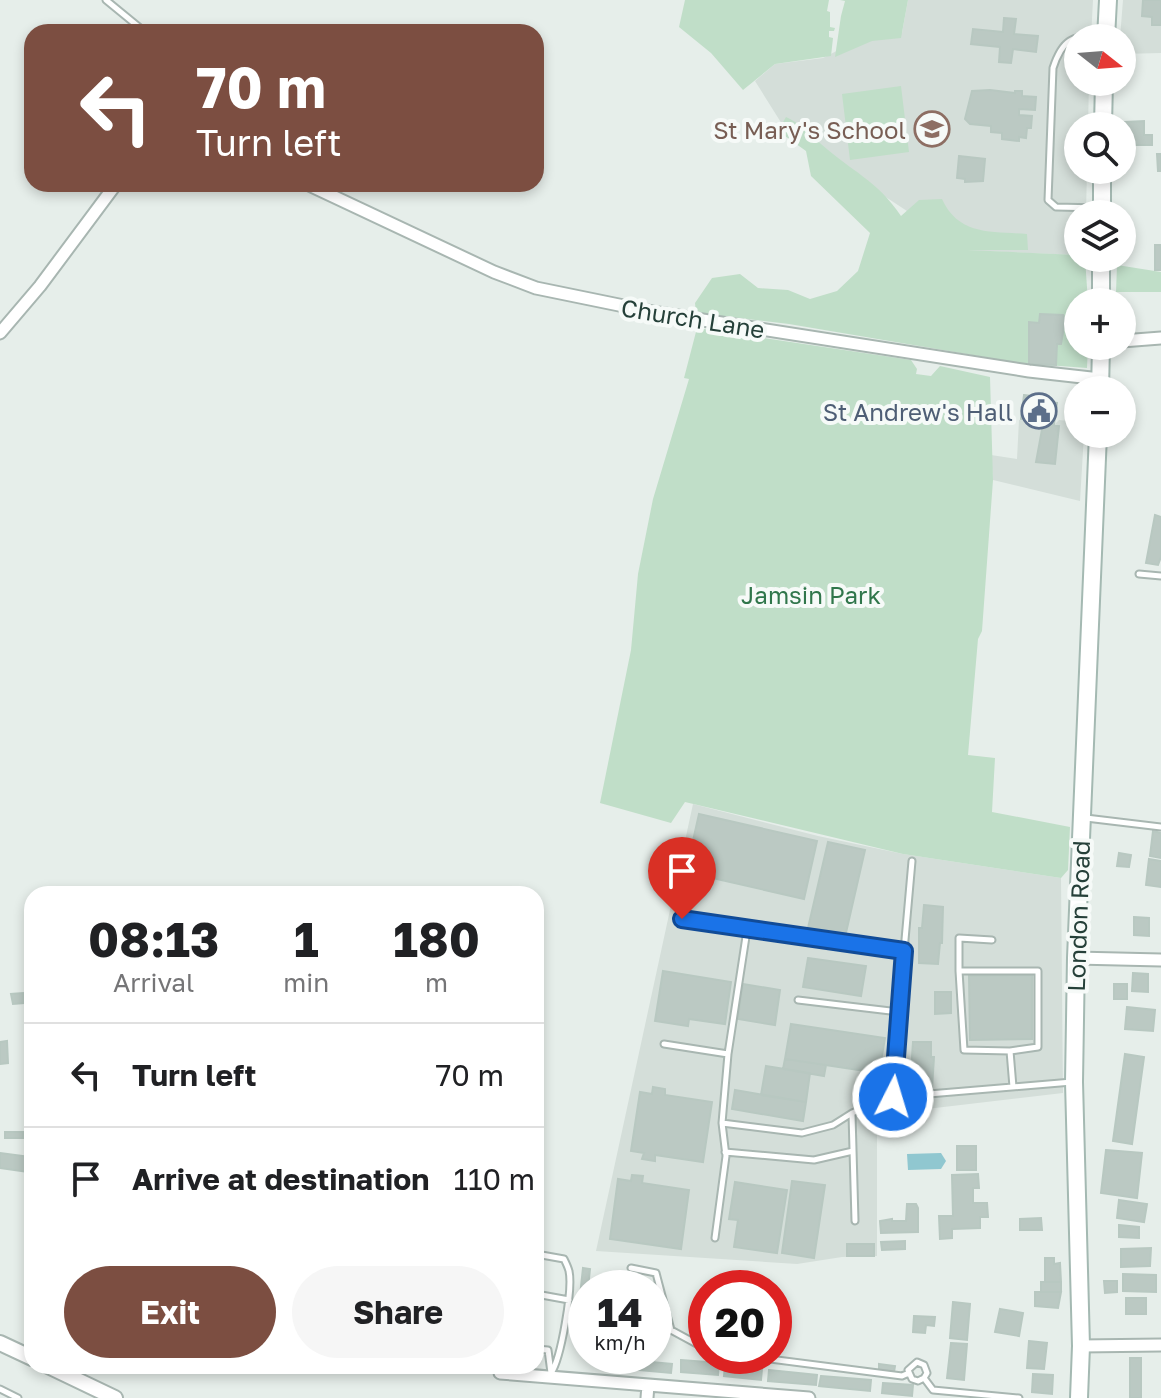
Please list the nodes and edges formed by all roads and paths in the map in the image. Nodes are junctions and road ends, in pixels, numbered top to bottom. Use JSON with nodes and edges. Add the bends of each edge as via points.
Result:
{"nodes":[{"id":1,"x":106,"y":0,"type":"edge"},
{"id":2,"x":1108,"y":0,"type":"edge"},
{"id":3,"x":135,"y":24,"type":"edge"},
{"id":4,"x":1107,"y":24,"type":"edge"},
{"id":5,"x":1064,"y":43,"type":"edge"},
{"id":6,"x":110,"y":192,"type":"edge"},
{"id":7,"x":324,"y":192,"type":"edge"},
{"id":8,"x":1064,"y":208,"type":"edge"},
{"id":9,"x":0,"y":333,"type":"edge"},
{"id":10,"x":1161,"y":338,"type":"edge"},
{"id":11,"x":1136,"y":340,"type":"edge"},
{"id":12,"x":1064,"y":377,"type":"edge"},
{"id":13,"x":1097,"y":448,"type":"edge"},
{"id":14,"x":1139,"y":574,"type":"dead end"},
{"id":15,"x":1161,"y":576,"type":"edge"},
{"id":16,"x":1081,"y":817,"type":"junction"},
{"id":17,"x":1161,"y":827,"type":"edge"},
{"id":18,"x":912,"y":861,"type":"dead end"},
{"id":19,"x":682,"y":919,"type":"dead end"},
{"id":20,"x":747,"y":930,"type":"junction"},
{"id":21,"x":992,"y":940,"type":"dead end"},
{"id":22,"x":904,"y":951,"type":"junction"},
{"id":23,"x":1076,"y":958,"type":"junction"},
{"id":24,"x":1161,"y":960,"type":"edge"},
{"id":25,"x":959,"y":971,"type":"junction"},
{"id":26,"x":798,"y":1000,"type":"dead end"},
{"id":27,"x":899,"y":1012,"type":"junction"},
{"id":28,"x":664,"y":1044,"type":"dead end"},
{"id":29,"x":1010,"y":1051,"type":"junction"},
{"id":30,"x":728,"y":1054,"type":"junction"},
{"id":31,"x":1074,"y":1082,"type":"junction"},
{"id":32,"x":1013,"y":1087,"type":"junction"},
{"id":33,"x":893,"y":1097,"type":"junction"},
{"id":34,"x":852,"y":1113,"type":"junction"},
{"id":35,"x":722,"y":1123,"type":"junction"},
{"id":36,"x":853,"y":1151,"type":"junction"},
{"id":37,"x":725,"y":1152,"type":"junction"},
{"id":38,"x":855,"y":1221,"type":"dead end"},
{"id":39,"x":715,"y":1238,"type":"dead end"},
{"id":40,"x":544,"y":1255,"type":"edge"},
{"id":41,"x":631,"y":1268,"type":"dead end"},
{"id":42,"x":568,"y":1270,"type":"edge"},
{"id":43,"x":544,"y":1295,"type":"edge"},
{"id":44,"x":568,"y":1300,"type":"edge"},
{"id":45,"x":568,"y":1306,"type":"edge"},
{"id":46,"x":688,"y":1339,"type":"edge"},
{"id":47,"x":0,"y":1343,"type":"edge"},
{"id":48,"x":1161,"y":1345,"type":"edge"},
{"id":49,"x":1081,"y":1346,"type":"junction"},
{"id":50,"x":544,"y":1350,"type":"edge"},
{"id":51,"x":24,"y":1354,"type":"edge"},
{"id":52,"x":792,"y":1362,"type":"edge"},
{"id":53,"x":909,"y":1373,"type":"junction"},
{"id":54,"x":65,"y":1374,"type":"edge"},
{"id":55,"x":526,"y":1374,"type":"edge"},
{"id":56,"x":551,"y":1375,"type":"junction"},
{"id":57,"x":924,"y":1378,"type":"junction"},
{"id":58,"x":648,"y":1385,"type":"junction"},
{"id":59,"x":0,"y":1389,"type":"edge"},
{"id":60,"x":781,"y":1397,"type":"edge"},
{"id":61,"x":18,"y":1398,"type":"edge"},
{"id":62,"x":115,"y":1398,"type":"edge"},
{"id":63,"x":647,"y":1398,"type":"edge"},
{"id":64,"x":809,"y":1398,"type":"edge"},
{"id":65,"x":1019,"y":1398,"type":"edge"},
{"id":66,"x":1079,"y":1398,"type":"edge"}],
"edges":[{"from":1,"to":3,"type":"lane"},
{"from":2,"to":4,"type":"main road"},
{"from":5,"to":8,"type":"lane","via":[[1053,68],[1048,200]]},
{"from":6,"to":9,"type":"street"},
{"from":7,"to":12,"type":"street","name":"Church Lane","via":[[536,288],[658,313]]},
{"from":10,"to":11,"type":"street"},
{"from":13,"to":16,"type":"main road","name":"London Road"},
{"from":14,"to":15,"type":"lane"},
{"from":16,"to":17,"type":"lane"},
{"from":16,"to":23,"type":"main road","name":"London Road"},
{"from":18,"to":22,"type":"lane"},
{"from":19,"to":20,"type":"lane"},
{"from":20,"to":22,"type":"lane"},
{"from":20,"to":30,"type":"lane"},
{"from":21,"to":25,"type":"lane","via":[[959,938]]},
{"from":22,"to":27,"type":"lane"},
{"from":23,"to":24,"type":"street"},
{"from":23,"to":31,"type":"main road","name":"London Road"},
{"from":25,"to":29,"type":"lane","via":[[964,1050]]},
{"from":25,"to":29,"type":"lane","via":[[1038,971],[1038,1047]]},
{"from":26,"to":27,"type":"lane"},
{"from":27,"to":33,"type":"lane"},
{"from":28,"to":30,"type":"lane"},
{"from":29,"to":32,"type":"lane"},
{"from":30,"to":35,"type":"lane"},
{"from":31,"to":32,"type":"lane"},
{"from":31,"to":49,"type":"main road","name":"London Road"},
{"from":32,"to":33,"type":"lane"},
{"from":33,"to":34,"type":"lane"},
{"from":34,"to":35,"type":"lane","via":[[833,1125],[802,1133]]},
{"from":34,"to":36,"type":"lane"},
{"from":35,"to":37,"type":"lane"},
{"from":36,"to":37,"type":"lane","via":[[814,1160]]},
{"from":36,"to":38,"type":"lane"},
{"from":37,"to":39,"type":"lane"},
{"from":40,"to":42,"type":"lane","via":[[564,1259]]},
{"from":41,"to":46,"type":"lane","via":[[656,1273],[671,1330]]},
{"from":43,"to":44,"type":"lane"},
{"from":45,"to":56,"type":"lane"},
{"from":47,"to":51,"type":"street"},
{"from":48,"to":49,"type":"street"},
{"from":49,"to":66,"type":"main road","name":"London Road"},
{"from":50,"to":56,"type":"lane"},
{"from":52,"to":53,"type":"lane"},
{"from":53,"to":57,"type":"lane","via":[[915,1380]]},
{"from":53,"to":57,"type":"lane","via":[[912,1364],[921,1363],[927,1371]]},
{"from":54,"to":62,"type":"street"},
{"from":55,"to":56,"type":"street"},
{"from":56,"to":58,"type":"street"},
{"from":57,"to":65,"type":"lane","via":[[933,1390]]},
{"from":58,"to":60,"type":"street"},
{"from":58,"to":63,"type":"street"},
{"from":59,"to":61,"type":"lane"},
{"from":60,"to":64,"type":"street"}]}
